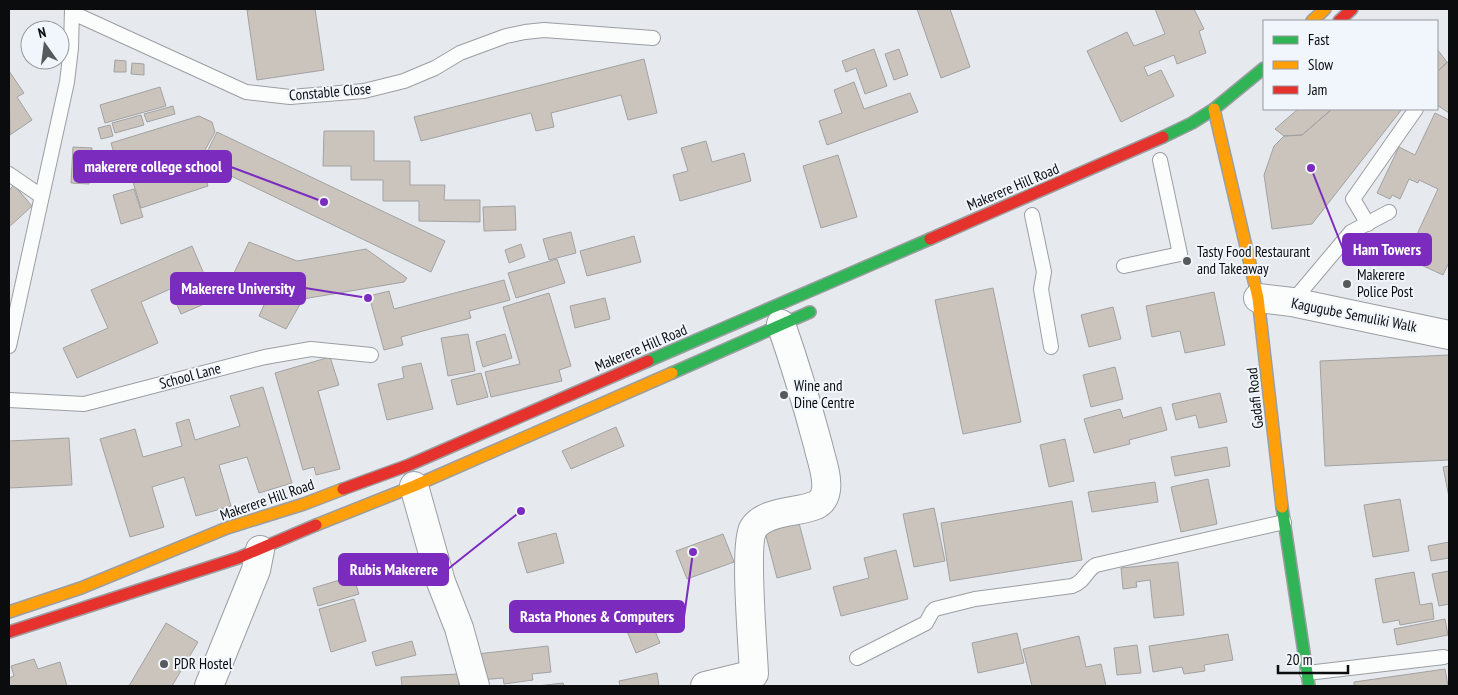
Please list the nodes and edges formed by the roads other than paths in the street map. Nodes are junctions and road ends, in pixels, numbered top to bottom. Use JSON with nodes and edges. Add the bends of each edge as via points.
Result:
{"nodes":[{"id":1,"x":1325,"y":9,"type":"edge"},
{"id":2,"x":1352,"y":9,"type":"edge"},
{"id":3,"x":72,"y":11,"type":"edge"},
{"id":4,"x":1313,"y":20,"type":"edge"},
{"id":5,"x":1340,"y":20,"type":"edge"},
{"id":6,"x":653,"y":38,"type":"dead end"},
{"id":7,"x":1263,"y":69,"type":"edge"},
{"id":8,"x":1214,"y":108,"type":"junction"},
{"id":9,"x":1415,"y":110,"type":"edge"},
{"id":10,"x":1223,"y":125,"type":"junction"},
{"id":11,"x":1208,"y":136,"type":"dead end"},
{"id":12,"x":1159,"y":161,"type":"dead end"},
{"id":13,"x":9,"y":174,"type":"edge"},
{"id":14,"x":42,"y":196,"type":"junction"},
{"id":15,"x":1388,"y":212,"type":"dead end"},
{"id":16,"x":1032,"y":215,"type":"dead end"},
{"id":17,"x":1368,"y":224,"type":"junction"},
{"id":18,"x":1124,"y":266,"type":"dead end"},
{"id":19,"x":1258,"y":298,"type":"junction"},
{"id":20,"x":1292,"y":302,"type":"junction"},
{"id":21,"x":817,"y":309,"type":"dead end"},
{"id":22,"x":781,"y":324,"type":"junction"},
{"id":23,"x":1449,"y":335,"type":"edge"},
{"id":24,"x":9,"y":346,"type":"edge"},
{"id":25,"x":1051,"y":346,"type":"dead end"},
{"id":26,"x":371,"y":355,"type":"dead end"},
{"id":27,"x":9,"y":400,"type":"edge"},
{"id":28,"x":414,"y":486,"type":"junction"},
{"id":29,"x":1284,"y":522,"type":"junction"},
{"id":30,"x":260,"y":550,"type":"junction"},
{"id":31,"x":9,"y":612,"type":"edge"},
{"id":32,"x":9,"y":632,"type":"edge"},
{"id":33,"x":1444,"y":657,"type":"dead end"},
{"id":34,"x":856,"y":658,"type":"dead end"},
{"id":35,"x":1308,"y":680,"type":"edge"},
{"id":36,"x":209,"y":686,"type":"edge"},
{"id":37,"x":474,"y":686,"type":"edge"},
{"id":38,"x":705,"y":686,"type":"edge"}],
"edges":[{"from":1,"to":4,"type":"main road"},
{"from":2,"to":5,"type":"main road"},
{"from":3,"to":6,"type":"lane","name":"Constable Close","via":[[246,92],[290,97],[364,91],[404,81],[435,68],[460,52],[525,32],[544,30]]},
{"from":3,"to":14,"type":"lane","via":[[67,82]]},
{"from":7,"to":8,"type":"main road","name":"Makerere Hill Road"},
{"from":8,"to":10,"type":"main road","name":"Gadafi Road"},
{"from":8,"to":31,"type":"main road","name":"Makerere Hill Road","via":[[1152,143],[409,464],[304,504],[228,528],[81,588]]},
{"from":9,"to":17,"type":"lane","via":[[1353,198]]},
{"from":10,"to":11,"type":"main road"},
{"from":10,"to":19,"type":"main road","name":"Gadafi Road"},
{"from":12,"to":18,"type":"lane","via":[[1180,254]]},
{"from":13,"to":14,"type":"lane"},
{"from":14,"to":24,"type":"lane"},
{"from":15,"to":17,"type":"lane"},
{"from":16,"to":25,"type":"lane","via":[[1044,272],[1041,289]]},
{"from":17,"to":20,"type":"lane","via":[[1351,232]]},
{"from":19,"to":20,"type":"street","name":"Kagugube Semuliki Walk"},
{"from":19,"to":29,"type":"main road","name":"Gadafi Road"},
{"from":20,"to":23,"type":"street","name":"Kagugube Semuliki Walk"},
{"from":21,"to":22,"type":"main road"},
{"from":22,"to":28,"type":"main road"},
{"from":22,"to":38,"type":"street","via":[[804,393],[826,488],[823,500],[816,505],[774,515],[760,521],[754,528],[750,560],[754,674]]},
{"from":26,"to":27,"type":"lane","name":"School Lane","via":[[311,349],[265,357],[84,404]]},
{"from":28,"to":30,"type":"main road"},
{"from":28,"to":37,"type":"street"},
{"from":29,"to":34,"type":"lane","via":[[1096,565],[1078,584],[1063,588],[975,599],[935,609],[919,627]]},
{"from":29,"to":35,"type":"main road","name":"Gadafi Road"},
{"from":30,"to":32,"type":"main road"},
{"from":30,"to":36,"type":"street","via":[[256,570]]},
{"from":33,"to":35,"type":"lane"}]}
